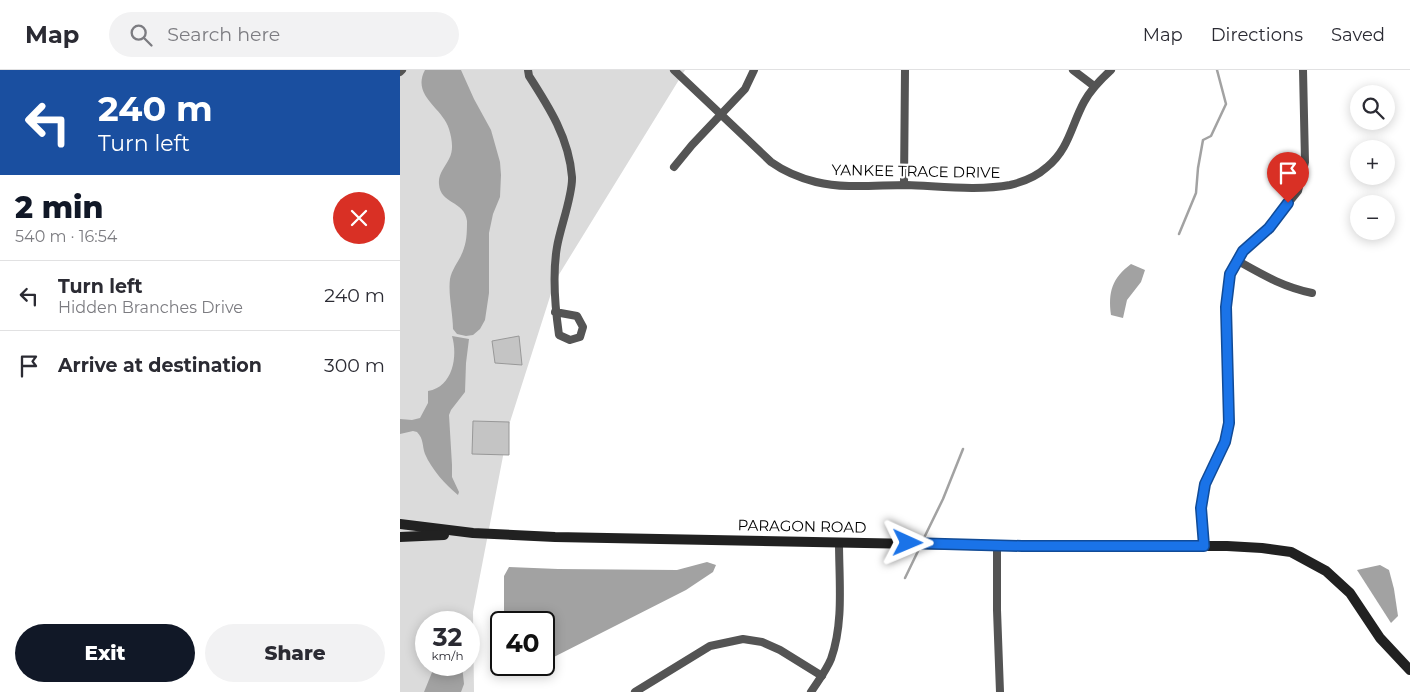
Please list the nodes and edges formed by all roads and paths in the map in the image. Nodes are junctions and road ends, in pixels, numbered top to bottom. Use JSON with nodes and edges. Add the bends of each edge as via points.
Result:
{"nodes":[{"id":1,"x":528,"y":70,"type":"edge"},
{"id":2,"x":674,"y":70,"type":"edge"},
{"id":3,"x":754,"y":70,"type":"edge"},
{"id":4,"x":905,"y":70,"type":"edge"},
{"id":5,"x":1073,"y":70,"type":"edge"},
{"id":6,"x":1111,"y":70,"type":"edge"},
{"id":7,"x":1303,"y":70,"type":"edge"},
{"id":8,"x":1094,"y":86,"type":"junction"},
{"id":9,"x":721,"y":115,"type":"junction"},
{"id":10,"x":674,"y":167,"type":"dead end"},
{"id":11,"x":904,"y":185,"type":"junction"},
{"id":12,"x":1238,"y":261,"type":"junction"},
{"id":13,"x":1312,"y":293,"type":"dead end"},
{"id":14,"x":555,"y":312,"type":"dead end"},
{"id":15,"x":400,"y":524,"type":"edge"},
{"id":16,"x":473,"y":533,"type":"junction"},
{"id":17,"x":400,"y":537,"type":"edge"},
{"id":18,"x":839,"y":542,"type":"junction"},
{"id":19,"x":997,"y":545,"type":"junction"},
{"id":20,"x":1204,"y":546,"type":"junction"},
{"id":21,"x":1410,"y":670,"type":"edge"},
{"id":22,"x":822,"y":676,"type":"junction"},
{"id":23,"x":635,"y":692,"type":"edge"},
{"id":24,"x":811,"y":692,"type":"edge"},
{"id":25,"x":1000,"y":692,"type":"edge"}],
"edges":[{"from":1,"to":14,"type":"street","via":[[567,147],[572,178],[556,249]]},
{"from":2,"to":9,"type":"street","name":"YANKEE TRACE DRIVE"},
{"from":3,"to":9,"type":"street","via":[[745,89]]},
{"from":4,"to":11,"type":"street"},
{"from":5,"to":8,"type":"street"},
{"from":6,"to":8,"type":"street","name":"YANKEE TRACE DRIVE"},
{"from":7,"to":12,"type":"street","via":[[1306,162],[1298,191],[1269,228],[1243,251]]},
{"from":8,"to":11,"type":"street","name":"YANKEE TRACE DRIVE","via":[[1062,150],[1038,174],[1004,186]]},
{"from":9,"to":10,"type":"street"},
{"from":9,"to":11,"type":"street","name":"YANKEE TRACE DRIVE","via":[[771,162],[790,174],[825,184]]},
{"from":12,"to":13,"type":"street","via":[[1274,282]]},
{"from":12,"to":20,"type":"street","via":[[1230,274],[1226,307],[1229,423],[1225,442],[1205,484],[1201,508]]},
{"from":15,"to":16,"type":"street","name":"PARAGON ROAD"},
{"from":16,"to":17,"type":"street","name":"PARAGON ROAD"},
{"from":16,"to":18,"type":"street","name":"PARAGON ROAD"},
{"from":18,"to":19,"type":"street","name":"PARAGON ROAD"},
{"from":18,"to":22,"type":"street","via":[[837,641]]},
{"from":19,"to":20,"type":"street","name":"PARAGON ROAD"},
{"from":19,"to":25,"type":"street"},
{"from":20,"to":21,"type":"street","name":"PARAGON ROAD","via":[[1291,552],[1326,571],[1350,593],[1380,638]]},
{"from":22,"to":23,"type":"street","via":[[780,650],[762,642],[743,639],[710,646]]},
{"from":22,"to":24,"type":"street"}]}
